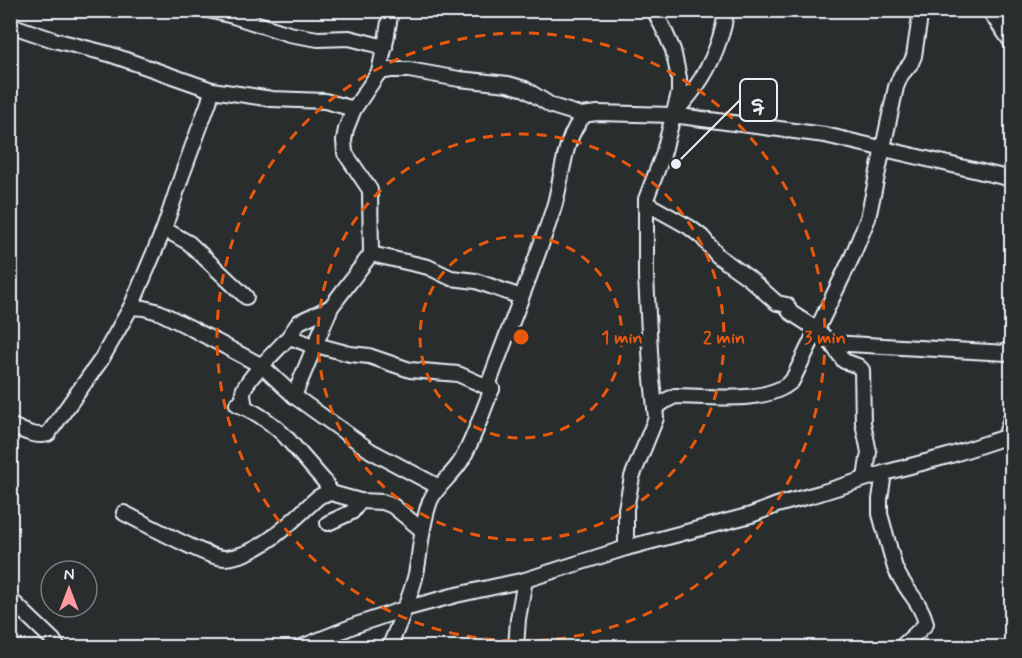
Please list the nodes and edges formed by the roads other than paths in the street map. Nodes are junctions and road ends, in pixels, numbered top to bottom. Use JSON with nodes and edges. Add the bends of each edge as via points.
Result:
{"nodes":[{"id":1,"x":208,"y":10,"type":"edge"},
{"id":2,"x":391,"y":10,"type":"edge"},
{"id":3,"x":654,"y":10,"type":"edge"},
{"id":4,"x":725,"y":10,"type":"edge"},
{"id":5,"x":921,"y":10,"type":"edge"},
{"id":6,"x":989,"y":10,"type":"edge"},
{"id":7,"x":10,"y":25,"type":"edge"},
{"id":8,"x":1011,"y":43,"type":"edge"},
{"id":9,"x":385,"y":46,"type":"junction"},
{"id":10,"x":379,"y":72,"type":"junction"},
{"id":11,"x":212,"y":90,"type":"junction"},
{"id":12,"x":354,"y":108,"type":"junction"},
{"id":13,"x":585,"y":115,"type":"junction"},
{"id":14,"x":672,"y":115,"type":"junction"},
{"id":15,"x":883,"y":149,"type":"junction"},
{"id":16,"x":1011,"y":180,"type":"edge"},
{"id":17,"x":646,"y":203,"type":"junction"},
{"id":18,"x":164,"y":229,"type":"junction"},
{"id":19,"x":371,"y":254,"type":"junction"},
{"id":20,"x":246,"y":297,"type":"dead end"},
{"id":21,"x":521,"y":297,"type":"junction"},
{"id":22,"x":131,"y":307,"type":"junction"},
{"id":23,"x":331,"y":307,"type":"junction"},
{"id":24,"x":816,"y":329,"type":"junction"},
{"id":25,"x":288,"y":338,"type":"junction"},
{"id":26,"x":831,"y":343,"type":"junction"},
{"id":27,"x":316,"y":345,"type":"junction"},
{"id":28,"x":1011,"y":351,"type":"edge"},
{"id":29,"x":262,"y":366,"type":"junction"},
{"id":30,"x":492,"y":389,"type":"junction"},
{"id":31,"x":294,"y":396,"type":"junction"},
{"id":32,"x":655,"y":408,"type":"junction"},
{"id":33,"x":1011,"y":416,"type":"edge"},
{"id":34,"x":10,"y":425,"type":"edge"},
{"id":35,"x":1008,"y":436,"type":"edge"},
{"id":36,"x":884,"y":473,"type":"junction"},
{"id":37,"x":865,"y":478,"type":"junction"},
{"id":38,"x":439,"y":487,"type":"junction"},
{"id":39,"x":331,"y":493,"type":"junction"},
{"id":40,"x":360,"y":501,"type":"junction"},
{"id":41,"x":124,"y":513,"type":"dead end"},
{"id":42,"x":328,"y":523,"type":"dead end"},
{"id":43,"x":422,"y":530,"type":"junction"},
{"id":44,"x":626,"y":548,"type":"junction"},
{"id":45,"x":525,"y":580,"type":"junction"},
{"id":46,"x":10,"y":599,"type":"edge"},
{"id":47,"x":404,"y":609,"type":"junction"},
{"id":48,"x":58,"y":648,"type":"edge"},
{"id":49,"x":299,"y":648,"type":"edge"},
{"id":50,"x":389,"y":648,"type":"edge"},
{"id":51,"x":516,"y":648,"type":"edge"},
{"id":52,"x":900,"y":648,"type":"edge"}],
"edges":[{"from":1,"to":9,"type":"street","via":[[289,34],[318,39],[350,38]]},
{"from":2,"to":9,"type":"street"},
{"from":3,"to":14,"type":"street","via":[[673,50],[679,78]]},
{"from":4,"to":14,"type":"street","via":[[726,20],[712,61],[694,91]]},
{"from":5,"to":15,"type":"street","via":[[914,56],[896,87]]},
{"from":6,"to":8,"type":"street"},
{"from":7,"to":11,"type":"street"},
{"from":9,"to":10,"type":"street"},
{"from":10,"to":12,"type":"street"},
{"from":10,"to":13,"type":"street","via":[[409,70],[508,84],[525,89],[552,106]]},
{"from":11,"to":12,"type":"street"},
{"from":11,"to":18,"type":"street"},
{"from":12,"to":19,"type":"street","via":[[346,129],[345,153],[370,190]]},
{"from":13,"to":14,"type":"street"},
{"from":13,"to":21,"type":"street","via":[[571,136],[556,203]]},
{"from":14,"to":15,"type":"street","via":[[825,135]]},
{"from":14,"to":17,"type":"street"},
{"from":15,"to":16,"type":"street"},
{"from":15,"to":24,"type":"street","via":[[867,218]]},
{"from":17,"to":24,"type":"street","via":[[689,227],[718,256]]},
{"from":17,"to":32,"type":"street","via":[[646,277]]},
{"from":18,"to":20,"type":"street","via":[[189,243]]},
{"from":18,"to":22,"type":"street"},
{"from":19,"to":21,"type":"street","via":[[428,267],[451,278],[476,281]]},
{"from":19,"to":23,"type":"street"},
{"from":21,"to":30,"type":"street","via":[[489,383]]},
{"from":22,"to":29,"type":"street","via":[[159,312]]},
{"from":22,"to":34,"type":"street","via":[[101,360],[48,434],[38,435]]},
{"from":23,"to":25,"type":"street","via":[[299,322]]},
{"from":23,"to":27,"type":"street"},
{"from":24,"to":26,"type":"street"},
{"from":24,"to":32,"type":"street","via":[[792,381],[782,388],[748,398],[675,396]]},
{"from":25,"to":27,"type":"street"},
{"from":25,"to":29,"type":"street"},
{"from":26,"to":28,"type":"street"},
{"from":26,"to":37,"type":"street","via":[[844,361],[862,370],[863,423],[869,452]]},
{"from":27,"to":30,"type":"street","via":[[410,370],[458,374]]},
{"from":27,"to":31,"type":"street"},
{"from":29,"to":31,"type":"street"},
{"from":29,"to":39,"type":"street","via":[[244,389],[241,406],[279,430]]},
{"from":30,"to":38,"type":"street","via":[[462,460]]},
{"from":31,"to":38,"type":"street","via":[[371,451]]},
{"from":32,"to":44,"type":"street","via":[[656,418],[632,477],[626,509]]},
{"from":33,"to":35,"type":"street"},
{"from":35,"to":36,"type":"street"},
{"from":36,"to":37,"type":"street"},
{"from":36,"to":52,"type":"street","via":[[880,514],[895,568],[920,606],[926,623]]},
{"from":37,"to":44,"type":"street","via":[[751,515]]},
{"from":38,"to":43,"type":"street"},
{"from":39,"to":40,"type":"street"},
{"from":39,"to":41,"type":"street","via":[[317,498],[265,542],[225,558],[170,537]]},
{"from":40,"to":42,"type":"street","via":[[352,512]]},
{"from":40,"to":43,"type":"street","via":[[393,506]]},
{"from":43,"to":47,"type":"street","via":[[417,569]]},
{"from":44,"to":45,"type":"street"},
{"from":45,"to":47,"type":"street"},
{"from":45,"to":51,"type":"street"},
{"from":46,"to":48,"type":"street"},
{"from":47,"to":49,"type":"street"},
{"from":47,"to":50,"type":"street"}]}
